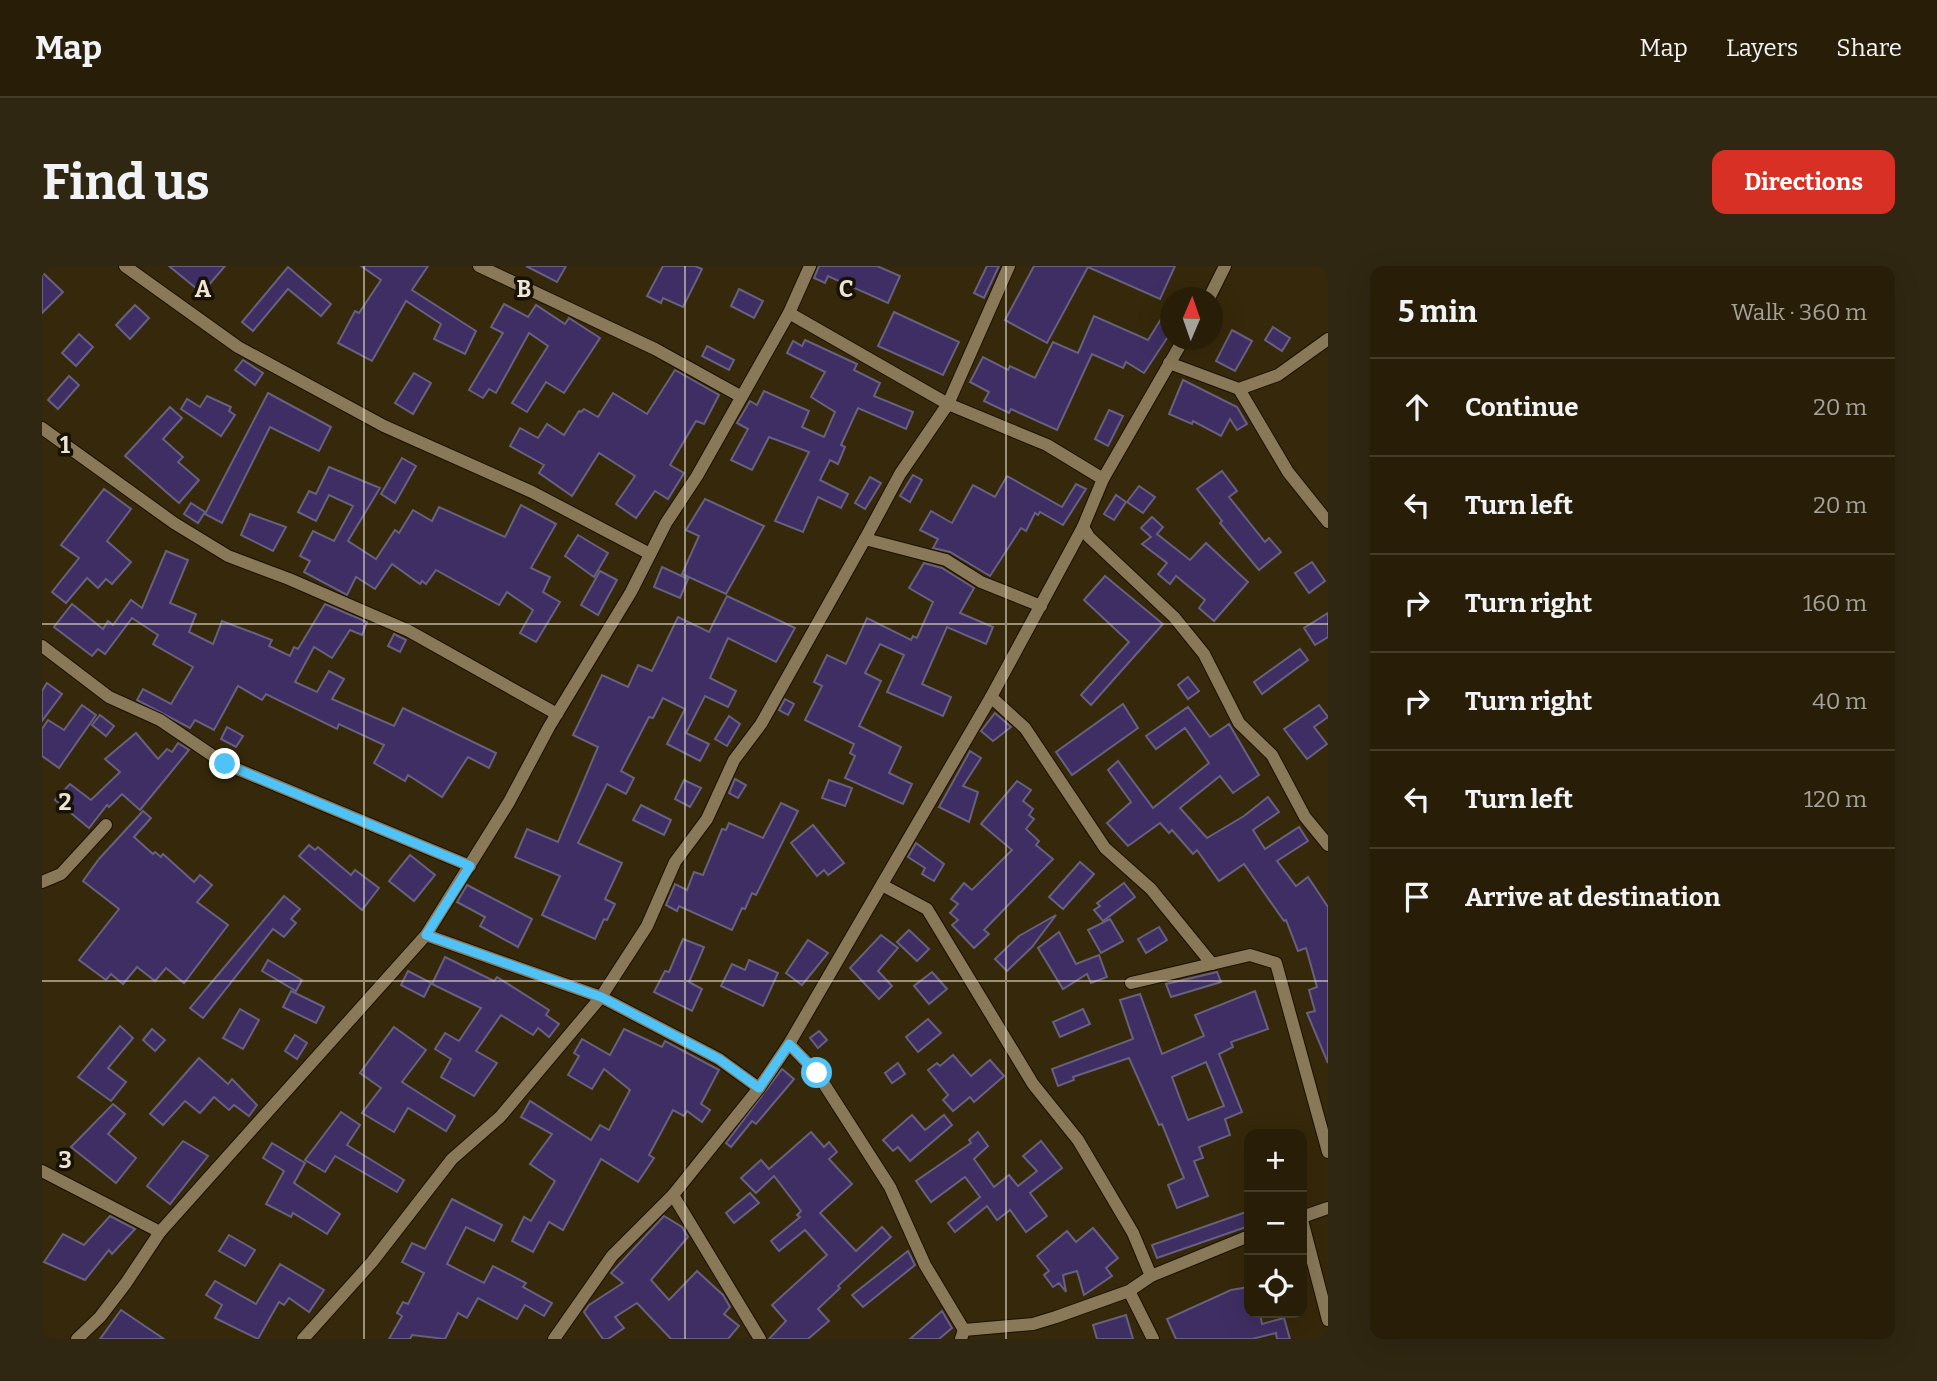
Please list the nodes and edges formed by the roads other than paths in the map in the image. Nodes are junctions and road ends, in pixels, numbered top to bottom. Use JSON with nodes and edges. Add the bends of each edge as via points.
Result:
{"nodes":[{"id":1,"x":125,"y":266,"type":"edge"},
{"id":2,"x":479,"y":266,"type":"edge"},
{"id":3,"x":810,"y":266,"type":"edge"},
{"id":4,"x":1009,"y":266,"type":"edge"},
{"id":5,"x":1225,"y":266,"type":"edge"},
{"id":6,"x":1214,"y":287,"type":"edge"},
{"id":7,"x":789,"y":313,"type":"junction"},
{"id":8,"x":1328,"y":340,"type":"edge"},
{"id":9,"x":1177,"y":350,"type":"edge"},
{"id":10,"x":1169,"y":363,"type":"junction"},
{"id":11,"x":1239,"y":389,"type":"junction"},
{"id":12,"x":740,"y":397,"type":"junction"},
{"id":13,"x":948,"y":404,"type":"junction"},
{"id":14,"x":42,"y":428,"type":"edge"},
{"id":15,"x":1103,"y":479,"type":"junction"},
{"id":16,"x":1328,"y":522,"type":"edge"},
{"id":17,"x":1083,"y":527,"type":"junction"},
{"id":18,"x":865,"y":538,"type":"junction"},
{"id":19,"x":650,"y":555,"type":"junction"},
{"id":20,"x":1041,"y":606,"type":"junction"},
{"id":21,"x":42,"y":646,"type":"edge"},
{"id":22,"x":991,"y":697,"type":"junction"},
{"id":23,"x":557,"y":714,"type":"junction"},
{"id":24,"x":106,"y":825,"type":"dead end"},
{"id":25,"x":1328,"y":845,"type":"edge"},
{"id":26,"x":470,"y":866,"type":"junction"},
{"id":27,"x":42,"y":882,"type":"edge"},
{"id":28,"x":882,"y":885,"type":"junction"},
{"id":29,"x":426,"y":935,"type":"junction"},
{"id":30,"x":1213,"y":964,"type":"junction"},
{"id":31,"x":1131,"y":983,"type":"dead end"},
{"id":32,"x":601,"y":997,"type":"junction"},
{"id":33,"x":789,"y":1044,"type":"junction"},
{"id":34,"x":759,"y":1088,"type":"junction"},
{"id":35,"x":1328,"y":1152,"type":"edge"},
{"id":36,"x":42,"y":1171,"type":"edge"},
{"id":37,"x":673,"y":1195,"type":"junction"},
{"id":38,"x":1328,"y":1209,"type":"edge"},
{"id":39,"x":1307,"y":1216,"type":"edge"},
{"id":40,"x":160,"y":1232,"type":"junction"},
{"id":41,"x":1244,"y":1238,"type":"edge"},
{"id":42,"x":1307,"y":1238,"type":"edge"},
{"id":43,"x":1150,"y":1276,"type":"junction"},
{"id":44,"x":1129,"y":1291,"type":"junction"},
{"id":45,"x":1328,"y":1320,"type":"edge"},
{"id":46,"x":963,"y":1335,"type":"edge"},
{"id":47,"x":77,"y":1339,"type":"edge"},
{"id":48,"x":303,"y":1339,"type":"edge"},
{"id":49,"x":554,"y":1339,"type":"edge"},
{"id":50,"x":760,"y":1339,"type":"edge"},
{"id":51,"x":1153,"y":1339,"type":"edge"}],
"edges":[{"from":1,"to":19,"type":"street","via":[[238,347],[384,426],[532,492]]},
{"from":2,"to":12,"type":"street","via":[[655,349]]},
{"from":3,"to":7,"type":"street"},
{"from":4,"to":13,"type":"street"},
{"from":5,"to":6,"type":"street"},
{"from":7,"to":12,"type":"street"},
{"from":7,"to":13,"type":"street"},
{"from":8,"to":11,"type":"street","via":[[1279,375]]},
{"from":9,"to":10,"type":"street"},
{"from":10,"to":11,"type":"street"},
{"from":10,"to":15,"type":"street"},
{"from":11,"to":16,"type":"street","via":[[1288,472]]},
{"from":12,"to":19,"type":"street"},
{"from":13,"to":15,"type":"street","via":[[1046,445]]},
{"from":13,"to":18,"type":"street"},
{"from":14,"to":23,"type":"street","via":[[228,556],[409,631]]},
{"from":15,"to":17,"type":"street"},
{"from":17,"to":20,"type":"street"},
{"from":17,"to":25,"type":"street","via":[[1174,617],[1204,654],[1239,723],[1272,755],[1305,817]]},
{"from":18,"to":20,"type":"street","via":[[946,560],[981,582]]},
{"from":18,"to":32,"type":"street","via":[[761,724],[734,760],[707,819],[675,862],[647,926]]},
{"from":19,"to":23,"type":"street"},
{"from":20,"to":22,"type":"street"},
{"from":21,"to":26,"type":"street","via":[[109,697],[160,720],[225,764]]},
{"from":22,"to":28,"type":"street"},
{"from":22,"to":30,"type":"street","via":[[1025,728],[1105,848],[1151,889]]},
{"from":23,"to":26,"type":"street"},
{"from":24,"to":27,"type":"street","via":[[61,874]]},
{"from":26,"to":29,"type":"street"},
{"from":28,"to":33,"type":"street"},
{"from":28,"to":43,"type":"street","via":[[927,909],[1033,1084],[1078,1140],[1133,1233]]},
{"from":29,"to":32,"type":"street"},
{"from":29,"to":40,"type":"street"},
{"from":30,"to":31,"type":"street"},
{"from":30,"to":35,"type":"street","via":[[1250,956],[1276,963]]},
{"from":32,"to":34,"type":"street","via":[[719,1059]]},
{"from":32,"to":48,"type":"street","via":[[500,1117],[452,1159],[372,1262]]},
{"from":33,"to":34,"type":"street"},
{"from":33,"to":46,"type":"street","via":[[817,1073],[890,1188]]},
{"from":34,"to":37,"type":"street"},
{"from":36,"to":40,"type":"street"},
{"from":37,"to":49,"type":"street","via":[[612,1256]]},
{"from":37,"to":50,"type":"street"},
{"from":38,"to":39,"type":"street"},
{"from":40,"to":47,"type":"street","via":[[100,1317]]},
{"from":41,"to":43,"type":"street"},
{"from":42,"to":45,"type":"street"},
{"from":43,"to":44,"type":"street"},
{"from":44,"to":46,"type":"street","via":[[1033,1324]]},
{"from":44,"to":51,"type":"street"}]}
